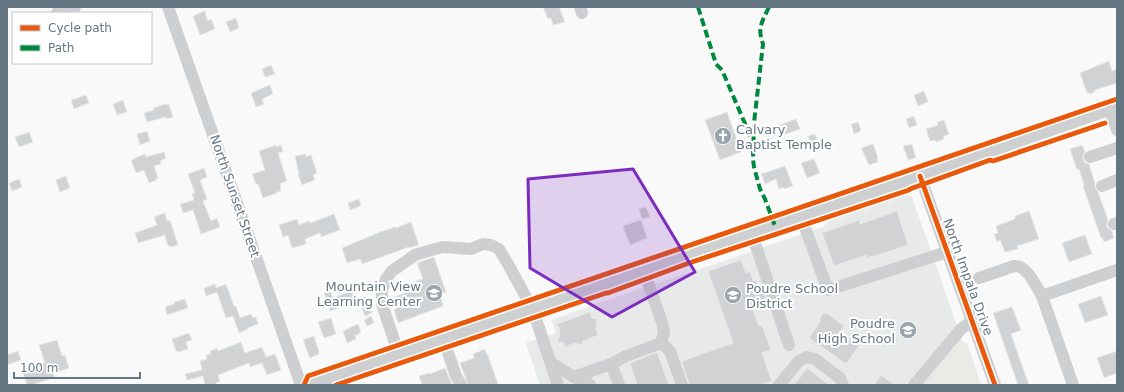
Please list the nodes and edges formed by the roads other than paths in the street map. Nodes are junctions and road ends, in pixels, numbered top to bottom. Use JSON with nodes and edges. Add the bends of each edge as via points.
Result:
{"nodes":[{"id":1,"x":75,"y":7,"type":"edge"},
{"id":2,"x":168,"y":7,"type":"edge"},
{"id":3,"x":60,"y":12,"type":"edge"},
{"id":4,"x":1114,"y":108,"type":"edge"},
{"id":5,"x":1117,"y":130,"type":"edge"},
{"id":6,"x":1117,"y":148,"type":"edge"},
{"id":7,"x":1090,"y":157,"type":"dead end"},
{"id":8,"x":920,"y":176,"type":"junction"},
{"id":9,"x":1117,"y":180,"type":"edge"},
{"id":10,"x":1102,"y":186,"type":"dead end"},
{"id":11,"x":801,"y":217,"type":"junction"},
{"id":12,"x":752,"y":234,"type":"junction"},
{"id":13,"x":947,"y":252,"type":"junction"},
{"id":14,"x":1117,"y":270,"type":"edge"},
{"id":15,"x":644,"y":272,"type":"junction"},
{"id":16,"x":979,"y":278,"type":"dead end"},
{"id":17,"x":1042,"y":296,"type":"junction"},
{"id":18,"x":532,"y":310,"type":"junction"},
{"id":19,"x":972,"y":321,"type":"junction"},
{"id":20,"x":444,"y":341,"type":"junction"},
{"id":21,"x":662,"y":343,"type":"junction"},
{"id":22,"x":788,"y":345,"type":"dead end"},
{"id":23,"x":399,"y":355,"type":"junction"},
{"id":24,"x":550,"y":362,"type":"junction"},
{"id":25,"x":610,"y":364,"type":"junction"},
{"id":26,"x":576,"y":381,"type":"edge"},
{"id":27,"x":301,"y":385,"type":"edge"},
{"id":28,"x":310,"y":385,"type":"edge"},
{"id":29,"x":461,"y":385,"type":"edge"},
{"id":30,"x":558,"y":385,"type":"edge"},
{"id":31,"x":590,"y":385,"type":"edge"},
{"id":32,"x":619,"y":385,"type":"edge"},
{"id":33,"x":682,"y":385,"type":"edge"},
{"id":34,"x":779,"y":385,"type":"edge"},
{"id":35,"x":843,"y":385,"type":"edge"},
{"id":36,"x":914,"y":385,"type":"edge"},
{"id":37,"x":995,"y":385,"type":"edge"},
{"id":38,"x":1073,"y":385,"type":"edge"}],
"edges":[{"from":1,"to":3,"type":"street"},
{"from":2,"to":27,"type":"street","name":"North Sunset Street"},
{"from":4,"to":5,"type":"street"},
{"from":4,"to":8,"type":"street"},
{"from":6,"to":7,"type":"street"},
{"from":8,"to":11,"type":"street"},
{"from":8,"to":13,"type":"street","name":"North Impala Drive"},
{"from":9,"to":10,"type":"street"},
{"from":11,"to":12,"type":"street"},
{"from":11,"to":13,"type":"street","via":[[828,290]]},
{"from":12,"to":15,"type":"street"},
{"from":12,"to":22,"type":"street"},
{"from":13,"to":19,"type":"street","name":"North Impala Drive"},
{"from":14,"to":17,"type":"street"},
{"from":15,"to":18,"type":"street"},
{"from":15,"to":21,"type":"street","via":[[662,322]]},
{"from":16,"to":17,"type":"street","via":[[1018,266],[1024,269]]},
{"from":17,"to":38,"type":"street"},
{"from":18,"to":20,"type":"street"},
{"from":18,"to":23,"type":"street","via":[[499,249],[491,245],[483,244],[471,249],[443,247],[415,255],[392,271],[382,290],[382,304]]},
{"from":18,"to":24,"type":"street"},
{"from":19,"to":36,"type":"street","via":[[961,329]]},
{"from":19,"to":37,"type":"street","name":"North Impala Drive"},
{"from":20,"to":23,"type":"street"},
{"from":20,"to":29,"type":"street"},
{"from":21,"to":25,"type":"street"},
{"from":21,"to":33,"type":"street","via":[[670,351]]},
{"from":23,"to":28,"type":"street"},
{"from":24,"to":26,"type":"street"},
{"from":24,"to":30,"type":"street"},
{"from":25,"to":26,"type":"street"},
{"from":25,"to":32,"type":"street"},
{"from":26,"to":31,"type":"street","via":[[587,382]]},
{"from":34,"to":35,"type":"street","via":[[799,361],[807,357],[840,378]]}]}
